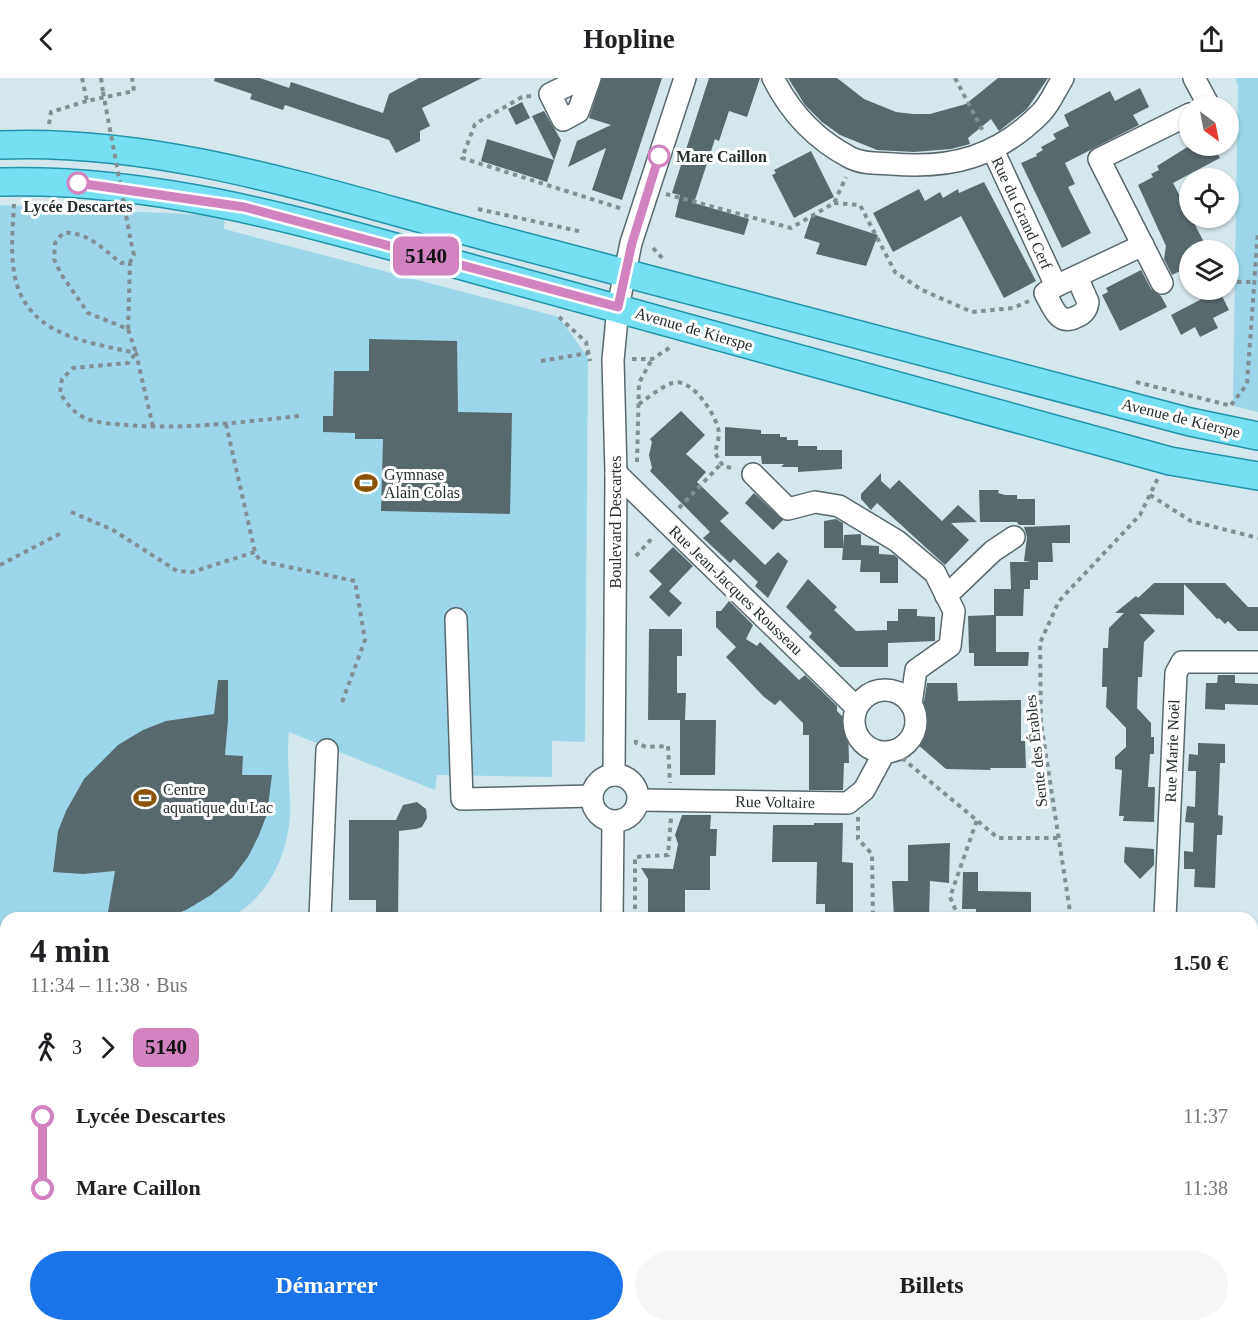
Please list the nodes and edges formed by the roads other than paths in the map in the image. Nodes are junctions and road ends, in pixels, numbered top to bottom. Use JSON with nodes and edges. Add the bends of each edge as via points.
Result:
{"nodes":[{"id":1,"x":583,"y":78,"type":"edge"},
{"id":2,"x":590,"y":78,"type":"edge"},
{"id":3,"x":685,"y":78,"type":"edge"},
{"id":4,"x":773,"y":78,"type":"edge"},
{"id":5,"x":1063,"y":78,"type":"edge"},
{"id":6,"x":1194,"y":78,"type":"edge"},
{"id":7,"x":1204,"y":96,"type":"edge"},
{"id":8,"x":1179,"y":119,"type":"edge"},
{"id":9,"x":0,"y":145,"type":"edge"},
{"id":10,"x":993,"y":150,"type":"junction"},
{"id":11,"x":7,"y":188,"type":"edge"},
{"id":12,"x":363,"y":239,"type":"junction"},
{"id":13,"x":1143,"y":245,"type":"junction"},
{"id":14,"x":624,"y":271,"type":"junction"},
{"id":15,"x":1077,"y":277,"type":"junction"},
{"id":16,"x":1162,"y":283,"type":"dead end"},
{"id":17,"x":1051,"y":290,"type":"junction"},
{"id":18,"x":618,"y":307,"type":"junction"},
{"id":19,"x":879,"y":338,"type":"junction"},
{"id":20,"x":1258,"y":436,"type":"edge"},
{"id":21,"x":616,"y":473,"type":"junction"},
{"id":22,"x":753,"y":474,"type":"road end"},
{"id":23,"x":1258,"y":476,"type":"edge"},
{"id":24,"x":1014,"y":537,"type":"dead end"},
{"id":25,"x":946,"y":596,"type":"junction"},
{"id":26,"x":456,"y":619,"type":"dead end"},
{"id":27,"x":1258,"y":662,"type":"edge"},
{"id":28,"x":911,"y":704,"type":"junction"},
{"id":29,"x":856,"y":707,"type":"junction"},
{"id":30,"x":327,"y":750,"type":"dead end"},
{"id":31,"x":889,"y":752,"type":"junction"},
{"id":32,"x":614,"y":775,"type":"junction"},
{"id":33,"x":592,"y":796,"type":"junction"},
{"id":34,"x":639,"y":800,"type":"junction"},
{"id":35,"x":613,"y":822,"type":"junction"},
{"id":36,"x":320,"y":912,"type":"edge"},
{"id":37,"x":612,"y":912,"type":"edge"},
{"id":38,"x":1165,"y":912,"type":"edge"}],
"edges":[{"from":1,"to":2,"type":"street","via":[[550,94],[563,120],[578,112]]},
{"from":3,"to":14,"type":"street","name":"Boulevard Descartes"},
{"from":4,"to":10,"type":"street","via":[[785,103],[806,128],[853,159],[923,167],[961,162]]},
{"from":5,"to":10,"type":"street","via":[[1043,111]]},
{"from":6,"to":7,"type":"street"},
{"from":8,"to":13,"type":"street","via":[[1099,159]]},
{"from":9,"to":14,"type":"main road","name":"Avenue de Kierspe","via":[[92,148],[193,160]]},
{"from":10,"to":17,"type":"street","name":"Rue du Grand Cerf"},
{"from":11,"to":12,"type":"main road","name":"Avenue de Kierspe","via":[[93,183],[244,207]]},
{"from":12,"to":14,"type":"main road","via":[[438,244],[593,284]]},
{"from":12,"to":18,"type":"main road","name":"Avenue de Kierspe"},
{"from":13,"to":15,"type":"street","name":"Rue du Grand Cerf"},
{"from":13,"to":16,"type":"street"},
{"from":14,"to":18,"type":"street","name":"Boulevard Descartes"},
{"from":14,"to":19,"type":"main road","name":"Avenue de Kierspe"},
{"from":15,"to":17,"type":"street","name":"Rue du Grand Cerf"},
{"from":15,"to":17,"type":"street","via":[[1088,302],[1082,314],[1071,320],[1062,320]]},
{"from":18,"to":19,"type":"main road","via":[[647,295],[811,335]]},
{"from":18,"to":21,"type":"street","name":"Boulevard Descartes","via":[[613,360]]},
{"from":18,"to":23,"type":"main road","name":"Avenue de Kierspe","via":[[1170,461]]},
{"from":19,"to":20,"type":"main road","name":"Avenue de Kierspe","via":[[1190,422]]},
{"from":21,"to":29,"type":"street","name":"Rue Jean-Jacques Rousseau"},
{"from":21,"to":32,"type":"street","name":"Boulevard Descartes"},
{"from":22,"to":25,"type":"street","via":[[788,509],[815,502],[839,506],[897,541],[935,573]]},
{"from":24,"to":25,"type":"street","via":[[993,550]]},
{"from":25,"to":28,"type":"street","via":[[954,611],[950,646],[916,670]]},
{"from":26,"to":33,"type":"street","via":[[462,799]]},
{"from":27,"to":38,"type":"street","name":"Rue Marie Noël","via":[[1182,662],[1176,673]]},
{"from":28,"to":29,"type":"street","via":[[903,696],[884,690],[864,698]]},
{"from":28,"to":31,"type":"street","via":[[916,715],[912,737],[904,746]]},
{"from":29,"to":31,"type":"street","via":[[853,718],[859,739],[866,747]]},
{"from":30,"to":36,"type":"street"},
{"from":31,"to":34,"type":"street","name":"Rue Voltaire","via":[[864,790],[848,803]]},
{"from":32,"to":33,"type":"street","via":[[597,784]]},
{"from":32,"to":34,"type":"street","via":[[633,782]]},
{"from":33,"to":35,"type":"street","via":[[595,810]]},
{"from":34,"to":35,"type":"street","via":[[633,814]]},
{"from":35,"to":37,"type":"street"}]}
